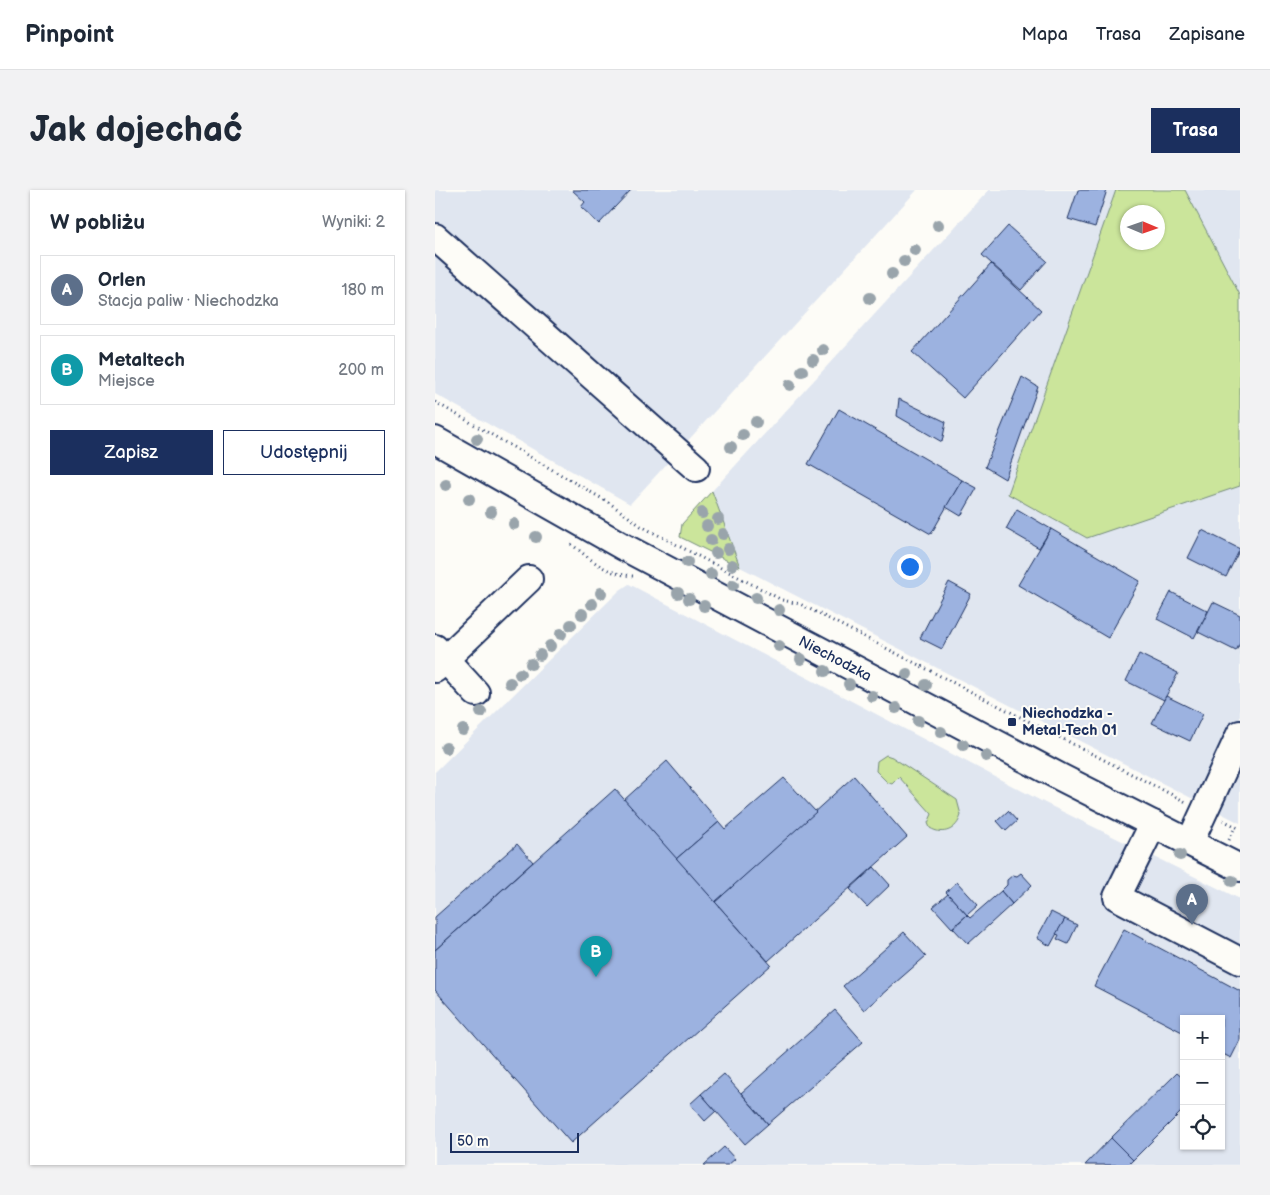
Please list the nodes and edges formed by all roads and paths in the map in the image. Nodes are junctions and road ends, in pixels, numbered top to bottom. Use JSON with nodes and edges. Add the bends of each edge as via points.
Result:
{"nodes":[{"id":1,"x":435,"y":237,"type":"edge"},
{"id":2,"x":435,"y":402,"type":"edge"},
{"id":3,"x":435,"y":440,"type":"edge"},
{"id":4,"x":696,"y":468,"type":"dead end"},
{"id":5,"x":529,"y":579,"type":"dead end"},
{"id":6,"x":438,"y":659,"type":"edge"},
{"id":7,"x":475,"y":693,"type":"dead end"},
{"id":8,"x":1240,"y":734,"type":"edge"},
{"id":9,"x":1204,"y":811,"type":"junction"},
{"id":10,"x":1153,"y":824,"type":"junction"},
{"id":11,"x":1240,"y":829,"type":"edge"},
{"id":12,"x":1189,"y":842,"type":"junction"},
{"id":13,"x":1240,"y":868,"type":"edge"},
{"id":14,"x":1240,"y":961,"type":"edge"}],
"edges":[{"from":1,"to":4,"type":"street"},
{"from":2,"to":9,"type":"path","via":[[608,502],[655,533]]},
{"from":3,"to":10,"type":"street","name":"Niechodzka","via":[[622,546]]},
{"from":5,"to":6,"type":"street"},
{"from":6,"to":7,"type":"street"},
{"from":8,"to":9,"type":"street"},
{"from":9,"to":11,"type":"path"},
{"from":9,"to":12,"type":"street"},
{"from":10,"to":12,"type":"street","name":"Niechodzka"},
{"from":10,"to":14,"type":"street","via":[[1117,897]]},
{"from":12,"to":13,"type":"street","name":"Niechodzka"}]}
